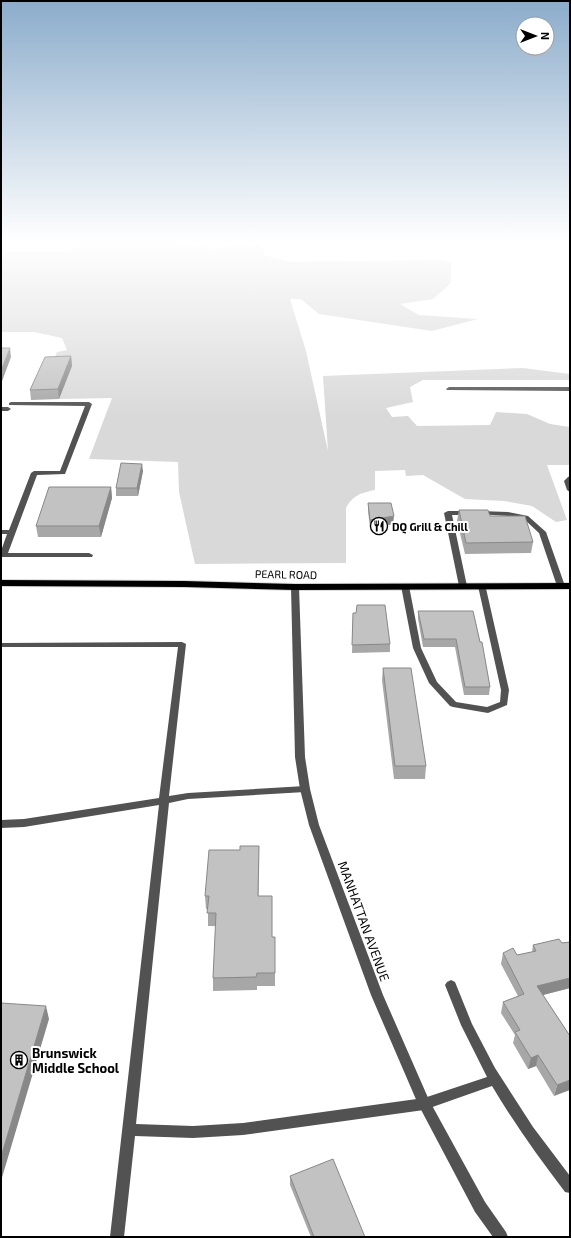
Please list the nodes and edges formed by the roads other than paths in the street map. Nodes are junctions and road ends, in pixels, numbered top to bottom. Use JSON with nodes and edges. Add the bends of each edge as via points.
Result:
{"nodes":[{"id":1,"x":570,"y":389,"type":"edge"},
{"id":2,"x":449,"y":390,"type":"dead end"},
{"id":3,"x":1,"y":409,"type":"edge"},
{"id":4,"x":570,"y":478,"type":"edge"},
{"id":5,"x":570,"y":490,"type":"edge"},
{"id":6,"x":1,"y":532,"type":"edge"},
{"id":7,"x":10,"y":532,"type":"junction"},
{"id":8,"x":89,"y":555,"type":"dead end"},
{"id":9,"x":1,"y":583,"type":"edge"},
{"id":10,"x":405,"y":586,"type":"junction"},
{"id":11,"x":463,"y":586,"type":"junction"},
{"id":12,"x":482,"y":586,"type":"junction"},
{"id":13,"x":565,"y":586,"type":"edge"},
{"id":14,"x":294,"y":587,"type":"junction"},
{"id":15,"x":1,"y":645,"type":"edge"},
{"id":16,"x":305,"y":789,"type":"junction"},
{"id":17,"x":164,"y":801,"type":"junction"},
{"id":18,"x":1,"y":824,"type":"edge"},
{"id":19,"x":451,"y":985,"type":"dead end"},
{"id":20,"x":494,"y":1080,"type":"junction"},
{"id":21,"x":424,"y":1104,"type":"junction"},
{"id":22,"x":129,"y":1130,"type":"junction"},
{"id":23,"x":570,"y":1187,"type":"edge"},
{"id":24,"x":117,"y":1237,"type":"edge"},
{"id":25,"x":501,"y":1237,"type":"edge"}],
"edges":[{"from":1,"to":2,"type":"street"},
{"from":3,"to":7,"type":"street","via":[[89,404],[63,473],[34,473]]},
{"from":4,"to":5,"type":"street","via":[[567,481]]},
{"from":6,"to":7,"type":"street"},
{"from":7,"to":8,"type":"street","via":[[2,555]]},
{"from":9,"to":14,"type":"main road","name":"PEARL ROAD"},
{"from":10,"to":11,"type":"main road","name":"PEARL ROAD"},
{"from":10,"to":12,"type":"street","via":[[417,648],[432,683],[453,704],[488,710],[504,703],[505,690]]},
{"from":10,"to":14,"type":"main road","name":"PEARL ROAD"},
{"from":11,"to":12,"type":"main road","name":"PEARL ROAD"},
{"from":11,"to":13,"type":"street","via":[[448,513],[508,514],[526,517],[542,532]]},
{"from":12,"to":13,"type":"main road","name":"PEARL ROAD"},
{"from":14,"to":16,"type":"street","name":"MANHATTAN AVENUE","via":[[300,757]]},
{"from":15,"to":17,"type":"street","via":[[182,644]]},
{"from":16,"to":17,"type":"street","via":[[188,796]]},
{"from":16,"to":21,"type":"street","name":"MANHATTAN AVENUE","via":[[314,825],[371,981]]},
{"from":17,"to":18,"type":"street","via":[[24,823]]},
{"from":17,"to":22,"type":"street"},
{"from":19,"to":20,"type":"street","via":[[469,1030]]},
{"from":20,"to":21,"type":"street"},
{"from":20,"to":23,"type":"street","via":[[531,1137]]},
{"from":21,"to":22,"type":"street","via":[[243,1129],[193,1132]]},
{"from":21,"to":25,"type":"street","name":"MANHATTAN AVENUE","via":[[480,1207]]},
{"from":22,"to":24,"type":"street"}]}
